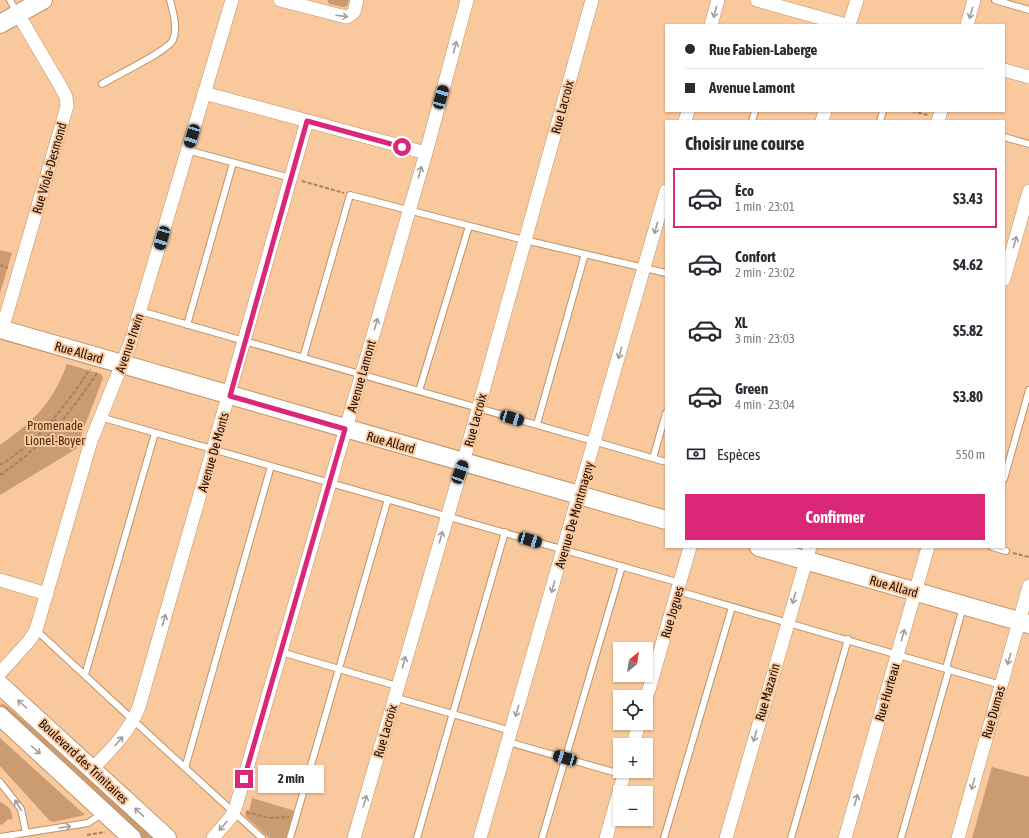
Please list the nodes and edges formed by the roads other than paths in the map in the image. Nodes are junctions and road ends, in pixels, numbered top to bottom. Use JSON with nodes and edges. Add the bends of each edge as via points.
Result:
{"nodes":[{"id":1,"x":43,"y":0,"type":"edge"},
{"id":2,"x":170,"y":0,"type":"edge"},
{"id":3,"x":232,"y":0,"type":"edge"},
{"id":4,"x":280,"y":0,"type":"edge"},
{"id":5,"x":357,"y":0,"type":"edge"},
{"id":6,"x":467,"y":0,"type":"edge"},
{"id":7,"x":592,"y":0,"type":"edge"},
{"id":8,"x":718,"y":0,"type":"edge"},
{"id":9,"x":757,"y":0,"type":"edge"},
{"id":10,"x":857,"y":0,"type":"edge"},
{"id":11,"x":974,"y":0,"type":"edge"},
{"id":12,"x":995,"y":0,"type":"edge"},
{"id":13,"x":317,"y":5,"type":"edge"},
{"id":14,"x":14,"y":7,"type":"edge"},
{"id":15,"x":1029,"y":9,"type":"edge"},
{"id":16,"x":0,"y":24,"type":"edge"},
{"id":17,"x":711,"y":24,"type":"edge"},
{"id":18,"x":842,"y":24,"type":"edge"},
{"id":19,"x":849,"y":24,"type":"edge"},
{"id":20,"x":967,"y":24,"type":"edge"},
{"id":21,"x":1005,"y":70,"type":"edge"},
{"id":22,"x":1029,"y":77,"type":"edge"},
{"id":23,"x":102,"y":84,"type":"dead end"},
{"id":24,"x":204,"y":93,"type":"junction"},
{"id":25,"x":307,"y":121,"type":"junction"},
{"id":26,"x":1005,"y":137,"type":"edge"},
{"id":27,"x":1029,"y":144,"type":"edge"},
{"id":28,"x":187,"y":150,"type":"junction"},
{"id":29,"x":426,"y":153,"type":"junction"},
{"id":30,"x":233,"y":162,"type":"junction"},
{"id":31,"x":291,"y":178,"type":"junction"},
{"id":32,"x":1029,"y":191,"type":"edge"},
{"id":33,"x":665,"y":195,"type":"edge"},
{"id":34,"x":409,"y":210,"type":"junction"},
{"id":35,"x":469,"y":226,"type":"junction"},
{"id":36,"x":527,"y":240,"type":"junction"},
{"id":37,"x":585,"y":254,"type":"junction"},
{"id":38,"x":645,"y":268,"type":"junction"},
{"id":39,"x":665,"y":273,"type":"edge"},
{"id":40,"x":1005,"y":275,"type":"edge"},
{"id":41,"x":140,"y":311,"type":"junction"},
{"id":42,"x":187,"y":325,"type":"junction"},
{"id":43,"x":1,"y":330,"type":"edge"},
{"id":44,"x":245,"y":342,"type":"junction"},
{"id":45,"x":303,"y":358,"type":"junction"},
{"id":46,"x":122,"y":365,"type":"junction"},
{"id":47,"x":361,"y":375,"type":"junction"},
{"id":48,"x":1029,"y":390,"type":"edge"},
{"id":49,"x":419,"y":391,"type":"junction"},
{"id":50,"x":230,"y":396,"type":"junction"},
{"id":51,"x":478,"y":408,"type":"junction"},
{"id":52,"x":100,"y":416,"type":"junction"},
{"id":53,"x":665,"y":417,"type":"edge"},
{"id":54,"x":537,"y":424,"type":"junction"},
{"id":55,"x":345,"y":429,"type":"junction"},
{"id":56,"x":155,"y":433,"type":"junction"},
{"id":57,"x":595,"y":441,"type":"junction"},
{"id":58,"x":213,"y":450,"type":"junction"},
{"id":59,"x":653,"y":458,"type":"junction"},
{"id":60,"x":665,"y":462,"type":"edge"},
{"id":61,"x":463,"y":463,"type":"junction"},
{"id":62,"x":271,"y":466,"type":"junction"},
{"id":63,"x":1005,"y":475,"type":"edge"},
{"id":64,"x":330,"y":482,"type":"junction"},
{"id":65,"x":580,"y":495,"type":"junction"},
{"id":66,"x":388,"y":499,"type":"junction"},
{"id":67,"x":447,"y":516,"type":"junction"},
{"id":68,"x":665,"y":520,"type":"edge"},
{"id":69,"x":505,"y":532,"type":"junction"},
{"id":70,"x":690,"y":548,"type":"edge"},
{"id":71,"x":766,"y":548,"type":"edge"},
{"id":72,"x":928,"y":548,"type":"edge"},
{"id":73,"x":996,"y":548,"type":"edge"},
{"id":74,"x":564,"y":549,"type":"junction"},
{"id":75,"x":1006,"y":551,"type":"road end"},
{"id":76,"x":808,"y":554,"type":"edge"},
{"id":77,"x":622,"y":566,"type":"junction"},
{"id":78,"x":0,"y":580,"type":"edge"},
{"id":79,"x":1029,"y":586,"type":"edge"},
{"id":80,"x":679,"y":587,"type":"junction"},
{"id":81,"x":915,"y":592,"type":"junction"},
{"id":82,"x":46,"y":594,"type":"junction"},
{"id":83,"x":963,"y":605,"type":"junction"},
{"id":84,"x":732,"y":607,"type":"junction"},
{"id":85,"x":787,"y":622,"type":"junction"},
{"id":86,"x":1024,"y":623,"type":"edge"},
{"id":87,"x":36,"y":630,"type":"junction"},
{"id":88,"x":848,"y":639,"type":"junction"},
{"id":89,"x":281,"y":652,"type":"junction"},
{"id":90,"x":898,"y":653,"type":"junction"},
{"id":91,"x":947,"y":668,"type":"junction"},
{"id":92,"x":339,"y":669,"type":"junction"},
{"id":93,"x":0,"y":673,"type":"edge"},
{"id":94,"x":85,"y":675,"type":"junction"},
{"id":95,"x":0,"y":685,"type":"edge"},
{"id":96,"x":1001,"y":685,"type":"junction"},
{"id":97,"x":649,"y":690,"type":"edge"},
{"id":98,"x":396,"y":691,"type":"junction"},
{"id":99,"x":453,"y":714,"type":"junction"},
{"id":100,"x":0,"y":716,"type":"edge"},
{"id":101,"x":134,"y":720,"type":"junction"},
{"id":102,"x":510,"y":736,"type":"junction"},
{"id":103,"x":565,"y":758,"type":"junction"},
{"id":104,"x":185,"y":768,"type":"junction"},
{"id":105,"x":92,"y":769,"type":"junction"},
{"id":106,"x":613,"y":770,"type":"edge"},
{"id":107,"x":624,"y":778,"type":"edge"},
{"id":108,"x":0,"y":782,"type":"edge"},
{"id":109,"x":0,"y":789,"type":"edge"},
{"id":110,"x":10,"y":794,"type":"junction"},
{"id":111,"x":104,"y":812,"type":"junction"},
{"id":112,"x":239,"y":812,"type":"junction"},
{"id":113,"x":26,"y":833,"type":"junction"},
{"id":114,"x":0,"y":837,"type":"edge"},
{"id":115,"x":132,"y":838,"type":"edge"},
{"id":116,"x":167,"y":838,"type":"edge"},
{"id":117,"x":213,"y":838,"type":"edge"},
{"id":118,"x":262,"y":838,"type":"edge"},
{"id":119,"x":290,"y":838,"type":"edge"},
{"id":120,"x":354,"y":838,"type":"edge"},
{"id":121,"x":417,"y":838,"type":"edge"},
{"id":122,"x":480,"y":838,"type":"edge"},
{"id":123,"x":542,"y":838,"type":"edge"},
{"id":124,"x":606,"y":838,"type":"edge"},
{"id":125,"x":664,"y":838,"type":"edge"},
{"id":126,"x":726,"y":838,"type":"edge"},
{"id":127,"x":791,"y":838,"type":"edge"},
{"id":128,"x":846,"y":838,"type":"edge"},
{"id":129,"x":901,"y":838,"type":"edge"},
{"id":130,"x":958,"y":838,"type":"edge"}],
"edges":[{"from":1,"to":14,"type":"street"},
{"from":2,"to":23,"type":"lane","via":[[175,34],[169,47]]},
{"from":3,"to":24,"type":"street","name":"Avenue Irwin"},
{"from":4,"to":13,"type":"street"},
{"from":13,"to":5,"type":"street","one_way":true,"via":[[343,17],[354,12]]},
{"from":29,"to":6,"type":"street","name":"Avenue Lamont","one_way":true},
{"from":7,"to":36,"type":"street","name":"Rue Lacroix"},
{"from":8,"to":17,"type":"street","one_way":true},
{"from":9,"to":18,"type":"street"},
{"from":10,"to":19,"type":"street"},
{"from":11,"to":20,"type":"street","one_way":true},
{"from":12,"to":15,"type":"lane"},
{"from":14,"to":16,"type":"street"},
{"from":14,"to":43,"type":"street","name":"Rue Viola-Desmond","via":[[61,87],[67,106]]},
{"from":21,"to":22,"type":"street"},
{"from":24,"to":25,"type":"street"},
{"from":24,"to":28,"type":"street","name":"Avenue Irwin"},
{"from":25,"to":29,"type":"street"},
{"from":25,"to":31,"type":"street","name":"Avenue De Monts"},
{"from":26,"to":27,"type":"lane"},
{"from":28,"to":30,"type":"lane"},
{"from":28,"to":41,"type":"street","name":"Avenue Irwin"},
{"from":34,"to":29,"type":"street","name":"Avenue Lamont","one_way":true},
{"from":30,"to":31,"type":"lane"},
{"from":30,"to":42,"type":"lane"},
{"from":31,"to":44,"type":"street","name":"Avenue De Monts"},
{"from":40,"to":32,"type":"street","one_way":true},
{"from":33,"to":38,"type":"street","name":"Avenue De Montmagny","one_way":true},
{"from":34,"to":35,"type":"lane"},
{"from":34,"to":45,"type":"lane","via":[[350,195]]},
{"from":47,"to":34,"type":"street","name":"Avenue Lamont","one_way":true},
{"from":35,"to":36,"type":"lane"},
{"from":35,"to":49,"type":"lane"},
{"from":36,"to":37,"type":"lane"},
{"from":36,"to":51,"type":"street","name":"Rue Lacroix"},
{"from":37,"to":38,"type":"lane"},
{"from":37,"to":54,"type":"lane"},
{"from":38,"to":39,"type":"lane"},
{"from":38,"to":57,"type":"street","name":"Avenue De Montmagny","one_way":true},
{"from":41,"to":42,"type":"lane"},
{"from":41,"to":46,"type":"street","name":"Avenue Irwin"},
{"from":42,"to":44,"type":"lane"},
{"from":43,"to":46,"type":"street","name":"Rue Allard"},
{"from":44,"to":45,"type":"lane"},
{"from":44,"to":50,"type":"street","name":"Avenue De Monts"},
{"from":45,"to":47,"type":"lane"},
{"from":46,"to":50,"type":"street","name":"Rue Allard"},
{"from":46,"to":52,"type":"street","name":"Avenue Irwin"},
{"from":47,"to":49,"type":"lane"},
{"from":47,"to":55,"type":"street","name":"Avenue Lamont"},
{"from":48,"to":63,"type":"lane"},
{"from":49,"to":51,"type":"lane"},
{"from":50,"to":55,"type":"street","name":"Rue Allard"},
{"from":50,"to":58,"type":"street","name":"Avenue De Monts"},
{"from":51,"to":54,"type":"lane"},
{"from":51,"to":61,"type":"street","name":"Rue Lacroix"},
{"from":52,"to":56,"type":"lane"},
{"from":52,"to":82,"type":"street","name":"Avenue Irwin"},
{"from":53,"to":59,"type":"lane"},
{"from":54,"to":57,"type":"lane"},
{"from":55,"to":61,"type":"street","name":"Rue Allard"},
{"from":55,"to":64,"type":"street","name":"Avenue Lamont"},
{"from":56,"to":58,"type":"lane"},
{"from":56,"to":94,"type":"lane"},
{"from":57,"to":59,"type":"lane"},
{"from":57,"to":65,"type":"street","name":"Avenue De Montmagny"},
{"from":58,"to":62,"type":"lane"},
{"from":101,"to":58,"type":"street","name":"Avenue De Monts","one_way":true},
{"from":59,"to":60,"type":"lane"},
{"from":61,"to":65,"type":"street","name":"Rue Allard"},
{"from":61,"to":67,"type":"street","name":"Rue Lacroix"},
{"from":62,"to":64,"type":"lane"},
{"from":62,"to":104,"type":"lane"},
{"from":64,"to":66,"type":"lane"},
{"from":64,"to":89,"type":"street","name":"Avenue Lamont"},
{"from":65,"to":68,"type":"street","name":"Rue Allard"},
{"from":65,"to":74,"type":"street","name":"Avenue De Montmagny"},
{"from":66,"to":67,"type":"lane"},
{"from":66,"to":92,"type":"lane"},
{"from":67,"to":69,"type":"lane"},
{"from":98,"to":67,"type":"street","name":"Rue Lacroix","one_way":true},
{"from":69,"to":74,"type":"lane"},
{"from":69,"to":99,"type":"lane"},
{"from":70,"to":80,"type":"street","name":"Rue Jogues"},
{"from":71,"to":76,"type":"street","name":"Rue Allard"},
{"from":72,"to":81,"type":"street","name":"Rue Hurteau"},
{"from":73,"to":75,"type":"lane"},
{"from":74,"to":77,"type":"lane"},
{"from":74,"to":102,"type":"street","name":"Avenue De Montmagny","one_way":true},
{"from":76,"to":81,"type":"street","name":"Rue Allard"},
{"from":76,"to":85,"type":"street","name":"Rue Mazarin","one_way":true},
{"from":77,"to":80,"type":"lane"},
{"from":77,"to":103,"type":"lane"},
{"from":78,"to":82,"type":"street"},
{"from":79,"to":86,"type":"street","name":"Rue Dumas"},
{"from":80,"to":84,"type":"lane"},
{"from":80,"to":97,"type":"street","name":"Rue Jogues"},
{"from":81,"to":83,"type":"street","name":"Rue Allard"},
{"from":90,"to":81,"type":"street","name":"Rue Hurteau","one_way":true},
{"from":82,"to":87,"type":"street","name":"Avenue Irwin"},
{"from":83,"to":86,"type":"street","name":"Rue Allard"},
{"from":83,"to":91,"type":"lane"},
{"from":84,"to":85,"type":"lane"},
{"from":84,"to":125,"type":"lane"},
{"from":85,"to":88,"type":"lane"},
{"from":85,"to":126,"type":"street","name":"Rue Mazarin","one_way":true},
{"from":86,"to":96,"type":"street","name":"Rue Dumas","one_way":true},
{"from":87,"to":93,"type":"street","name":"Avenue Irwin"},
{"from":87,"to":94,"type":"lane"},
{"from":88,"to":90,"type":"lane"},
{"from":88,"to":127,"type":"lane"},
{"from":89,"to":92,"type":"lane"},
{"from":89,"to":112,"type":"street","name":"Avenue Lamont"},
{"from":90,"to":91,"type":"lane"},
{"from":128,"to":90,"type":"street","name":"Rue Hurteau","one_way":true},
{"from":91,"to":96,"type":"lane"},
{"from":91,"to":129,"type":"lane"},
{"from":92,"to":98,"type":"lane"},
{"from":92,"to":119,"type":"lane"},
{"from":94,"to":101,"type":"lane"},
{"from":105,"to":95,"type":"street","name":"Boulevard des Trinitaires","one_way":true},
{"from":96,"to":130,"type":"street","name":"Rue Dumas","one_way":true},
{"from":98,"to":99,"type":"lane"},
{"from":120,"to":98,"type":"street","name":"Rue Lacroix","one_way":true},
{"from":99,"to":102,"type":"lane"},
{"from":99,"to":121,"type":"lane"},
{"from":100,"to":111,"type":"street","name":"Boulevard des Trinitaires","one_way":true},
{"from":101,"to":104,"type":"lane"},
{"from":105,"to":101,"type":"street","name":"Avenue De Monts","one_way":true,"via":[[126,733]]},
{"from":102,"to":103,"type":"lane"},
{"from":102,"to":122,"type":"street","name":"Avenue De Montmagny"},
{"from":103,"to":106,"type":"lane"},
{"from":103,"to":123,"type":"lane"},
{"from":104,"to":112,"type":"lane"},
{"from":116,"to":105,"type":"street","name":"Boulevard des Trinitaires","one_way":true},
{"from":107,"to":124,"type":"street"},
{"from":108,"to":110,"type":"lane"},
{"from":109,"to":110,"type":"lane"},
{"from":113,"to":110,"type":"lane","one_way":true,"via":[[21,809]]},
{"from":113,"to":111,"type":"lane","one_way":true,"via":[[88,823]]},
{"from":111,"to":115,"type":"street","name":"Boulevard des Trinitaires"},
{"from":112,"to":117,"type":"street","name":"Avenue Lamont","one_way":true},
{"from":112,"to":118,"type":"lane"},
{"from":113,"to":114,"type":"lane"}]}
